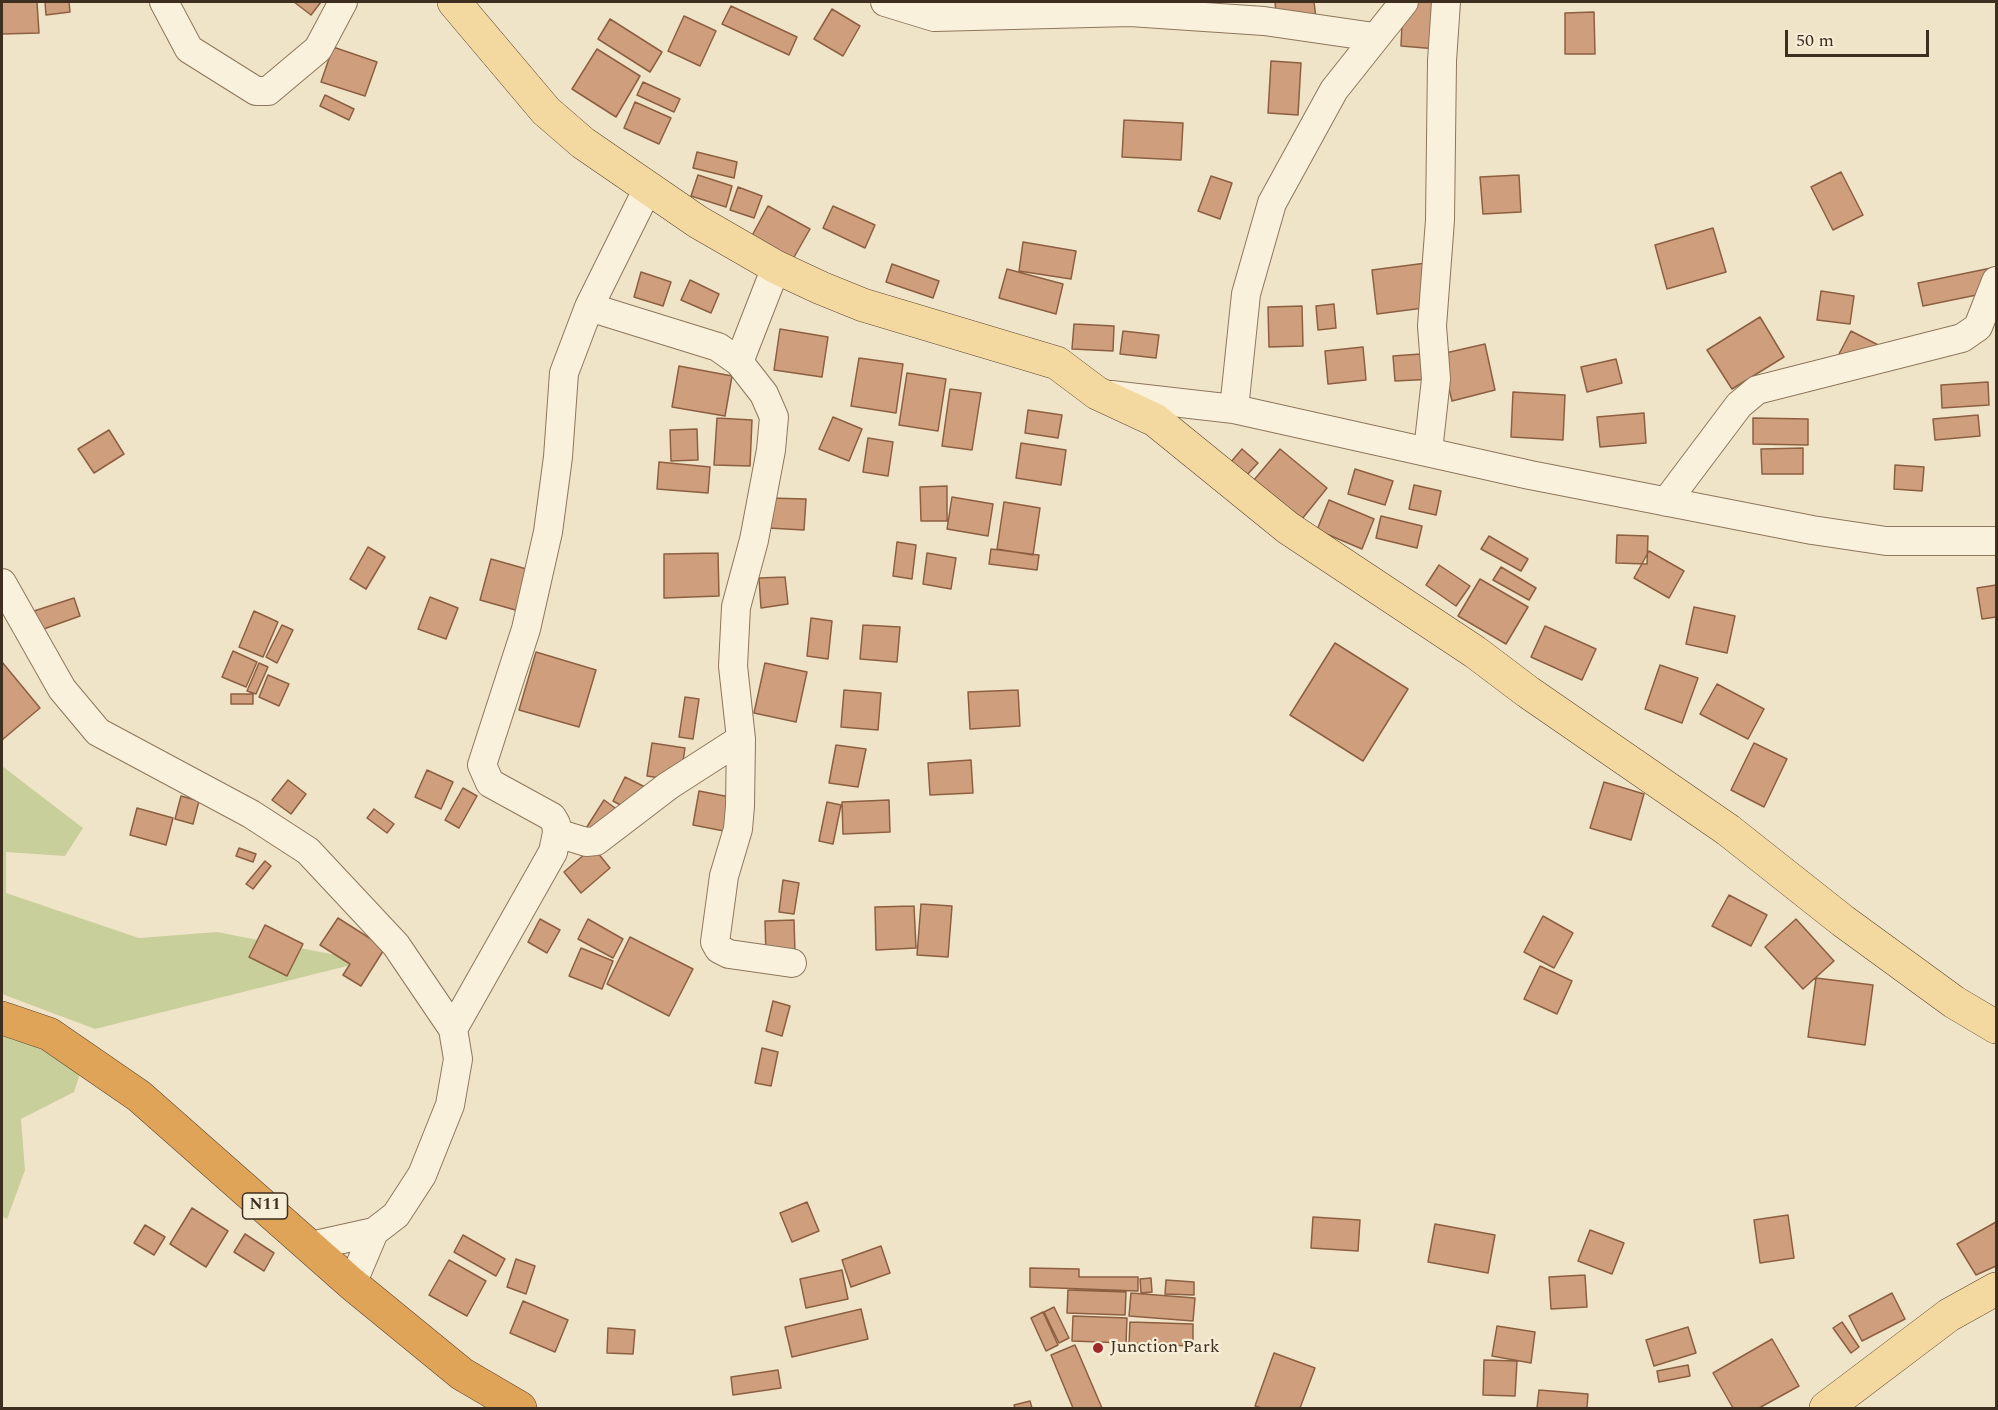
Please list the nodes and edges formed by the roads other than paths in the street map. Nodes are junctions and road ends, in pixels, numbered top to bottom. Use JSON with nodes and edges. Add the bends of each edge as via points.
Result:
{"nodes":[{"id":1,"x":164,"y":2,"type":"edge"},
{"id":2,"x":343,"y":2,"type":"edge"},
{"id":3,"x":454,"y":2,"type":"edge"},
{"id":4,"x":885,"y":2,"type":"edge"},
{"id":5,"x":1404,"y":2,"type":"edge"},
{"id":6,"x":1446,"y":2,"type":"edge"},
{"id":7,"x":1202,"y":9,"type":"edge"},
{"id":8,"x":1374,"y":37,"type":"junction"},
{"id":9,"x":648,"y":188,"type":"junction"},
{"id":10,"x":776,"y":267,"type":"junction"},
{"id":11,"x":1996,"y":281,"type":"edge"},
{"id":12,"x":589,"y":307,"type":"junction"},
{"id":13,"x":739,"y":363,"type":"junction"},
{"id":14,"x":1097,"y":393,"type":"junction"},
{"id":15,"x":1234,"y":409,"type":"junction"},
{"id":16,"x":1428,"y":451,"type":"junction"},
{"id":17,"x":1666,"y":502,"type":"junction"},
{"id":18,"x":1996,"y":541,"type":"edge"},
{"id":19,"x":2,"y":583,"type":"edge"},
{"id":20,"x":741,"y":739,"type":"junction"},
{"id":21,"x":557,"y":833,"type":"junction"},
{"id":22,"x":792,"y":963,"type":"dead end"},
{"id":23,"x":2,"y":1018,"type":"edge"},
{"id":24,"x":1996,"y":1027,"type":"edge"},
{"id":25,"x":453,"y":1029,"type":"junction"},
{"id":26,"x":374,"y":1232,"type":"junction"},
{"id":27,"x":311,"y":1246,"type":"junction"},
{"id":28,"x":352,"y":1284,"type":"junction"},
{"id":29,"x":1996,"y":1289,"type":"edge"},
{"id":30,"x":520,"y":1408,"type":"edge"},
{"id":31,"x":1826,"y":1408,"type":"edge"}],
"edges":[{"from":1,"to":2,"type":"street","via":[[189,49],[256,91],[268,91],[318,49]]},
{"from":3,"to":9,"type":"main road","via":[[546,111],[583,143]]},
{"from":4,"to":7,"type":"street","via":[[934,18]]},
{"from":5,"to":8,"type":"street"},
{"from":6,"to":16,"type":"street","via":[[1440,220],[1432,326],[1436,378]]},
{"from":7,"to":8,"type":"street"},
{"from":8,"to":15,"type":"street","via":[[1334,90],[1272,203],[1246,294]]},
{"from":9,"to":10,"type":"main road"},
{"from":9,"to":12,"type":"street"},
{"from":10,"to":13,"type":"street"},
{"from":10,"to":14,"type":"main road","via":[[863,305],[1057,363]]},
{"from":11,"to":17,"type":"street","via":[[1978,327],[1962,338],[1757,390],[1739,405]]},
{"from":12,"to":13,"type":"street","via":[[718,347]]},
{"from":12,"to":21,"type":"street","via":[[564,373],[548,532],[526,629],[482,765],[490,783],[552,817]]},
{"from":13,"to":20,"type":"street","via":[[764,394],[774,417],[756,528],[736,606],[733,666]]},
{"from":14,"to":15,"type":"street"},
{"from":14,"to":24,"type":"main road","via":[[1155,420],[1288,528],[1456,638],[1728,830],[1954,1002]]},
{"from":15,"to":16,"type":"street"},
{"from":16,"to":17,"type":"street"},
{"from":17,"to":18,"type":"street","via":[[1886,541]]},
{"from":19,"to":25,"type":"street","via":[[62,689],[98,732],[252,814],[308,851],[396,945]]},
{"from":20,"to":21,"type":"street","via":[[668,786],[596,841]]},
{"from":20,"to":22,"type":"street","via":[[738,829],[724,876],[715,942],[729,954]]},
{"from":21,"to":25,"type":"street","via":[[553,852]]},
{"from":23,"to":27,"type":"highway","number":"N11","via":[[49,1034],[138,1096]]},
{"from":25,"to":26,"type":"street","via":[[458,1059],[446,1115],[422,1175],[396,1215]]},
{"from":26,"to":27,"type":"street"},
{"from":26,"to":28,"type":"street"},
{"from":27,"to":28,"type":"highway","number":"N11"},
{"from":28,"to":30,"type":"highway","number":"N11","via":[[462,1374]]},
{"from":29,"to":31,"type":"main road","via":[[1949,1315]]}]}
